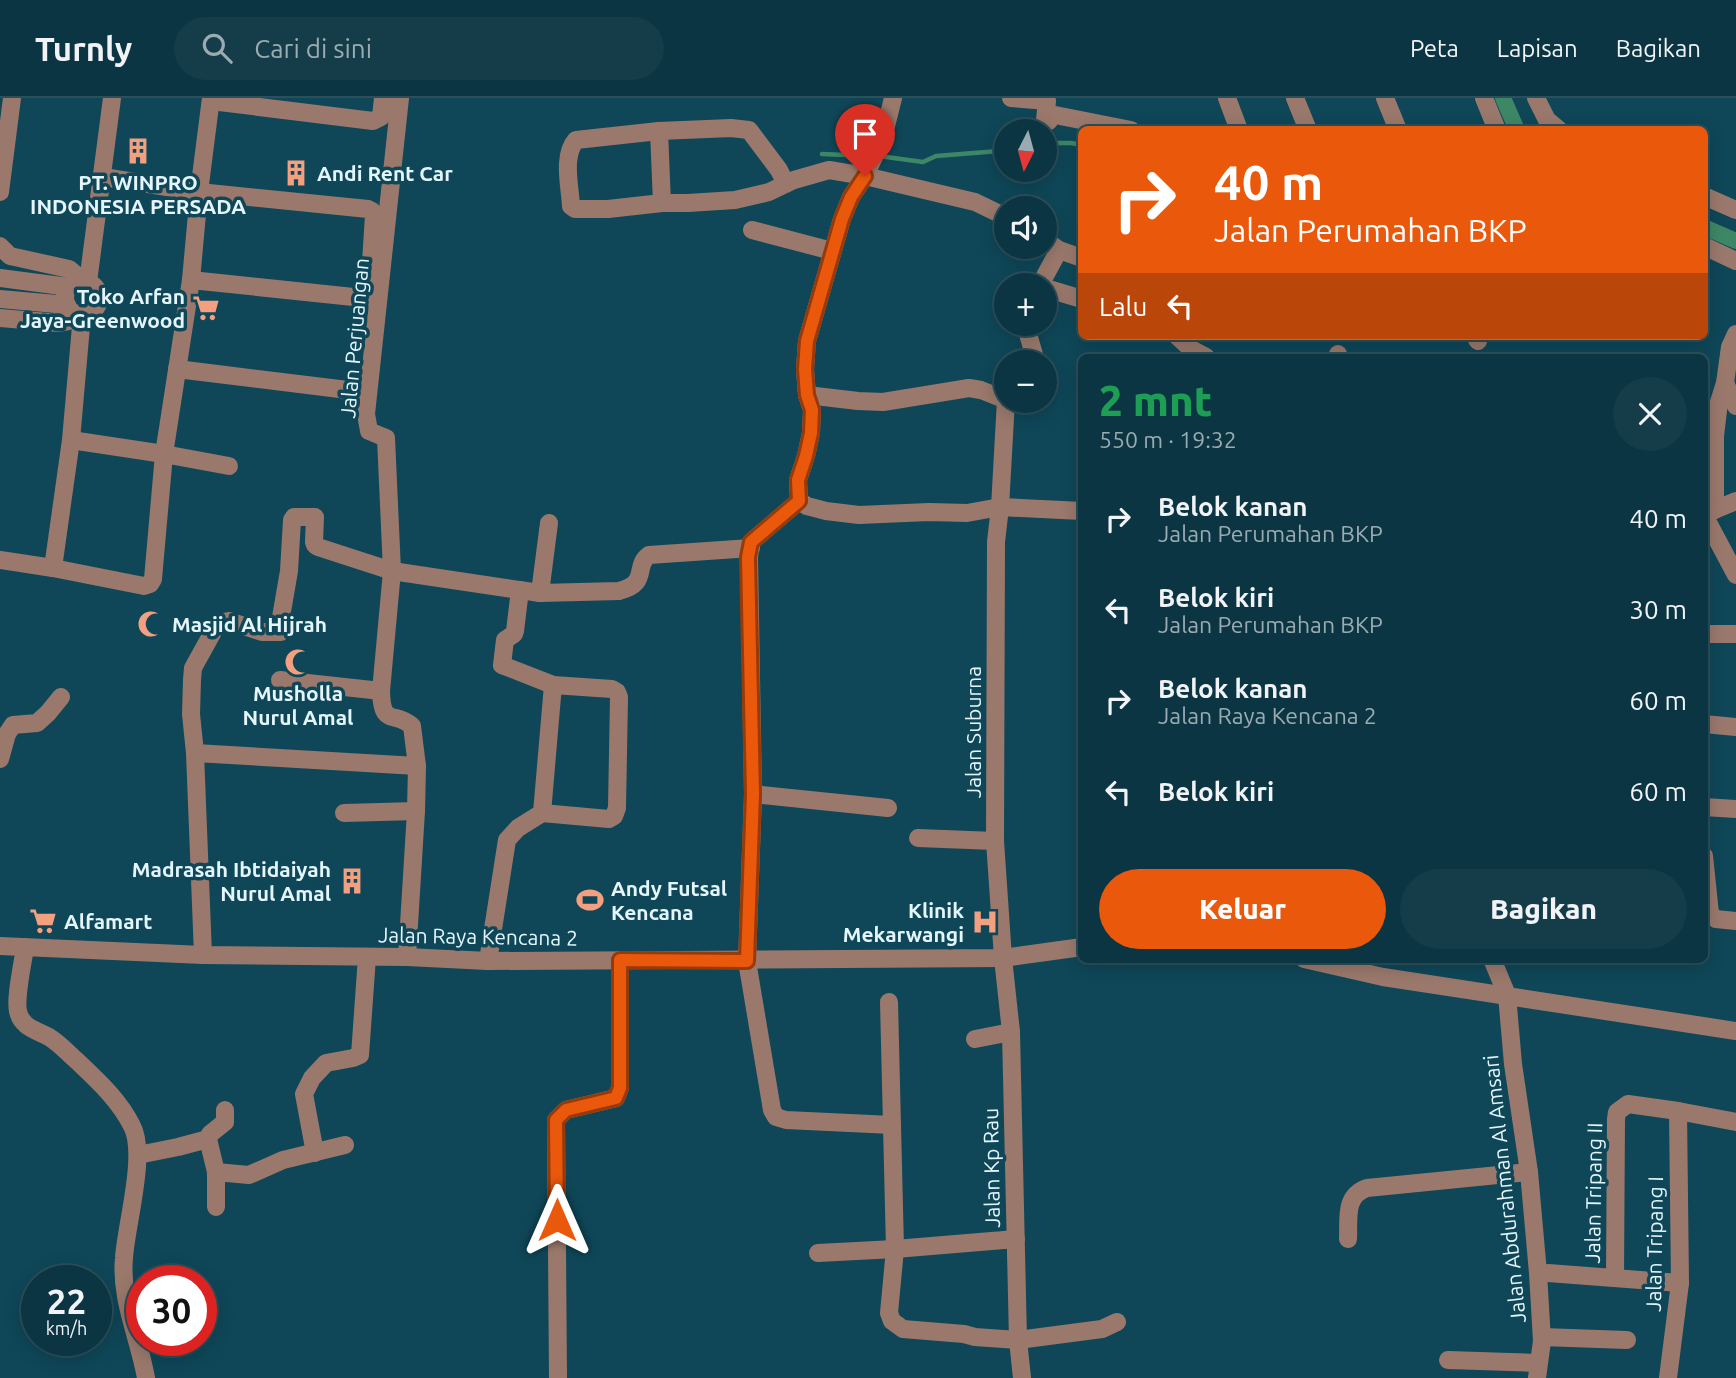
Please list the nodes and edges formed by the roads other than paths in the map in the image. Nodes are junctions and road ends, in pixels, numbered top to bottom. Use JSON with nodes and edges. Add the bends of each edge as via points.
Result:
{"nodes":[{"id":1,"x":12,"y":98,"type":"edge"},
{"id":2,"x":113,"y":98,"type":"edge"},
{"id":3,"x":383,"y":98,"type":"edge"},
{"id":4,"x":400,"y":98,"type":"edge"},
{"id":5,"x":893,"y":98,"type":"edge"},
{"id":6,"x":1011,"y":98,"type":"edge"},
{"id":7,"x":1227,"y":98,"type":"edge"},
{"id":8,"x":1295,"y":98,"type":"edge"},
{"id":9,"x":1385,"y":98,"type":"edge"},
{"id":10,"x":1484,"y":98,"type":"edge"},
{"id":11,"x":1536,"y":98,"type":"edge"},
{"id":12,"x":211,"y":99,"type":"edge"},
{"id":13,"x":1111,"y":126,"type":"edge"},
{"id":14,"x":1238,"y":126,"type":"edge"},
{"id":15,"x":1306,"y":126,"type":"edge"},
{"id":16,"x":1396,"y":126,"type":"edge"},
{"id":17,"x":1495,"y":126,"type":"edge"},
{"id":18,"x":1554,"y":126,"type":"edge"},
{"id":19,"x":659,"y":131,"type":"junction"},
{"id":20,"x":871,"y":163,"type":"junction"},
{"id":21,"x":103,"y":177,"type":"junction"},
{"id":22,"x":786,"y":184,"type":"junction"},
{"id":23,"x":0,"y":192,"type":"edge"},
{"id":24,"x":199,"y":192,"type":"junction"},
{"id":25,"x":1708,"y":198,"type":"edge"},
{"id":26,"x":662,"y":203,"type":"junction"},
{"id":27,"x":1736,"y":210,"type":"edge"},
{"id":28,"x":994,"y":211,"type":"edge"},
{"id":29,"x":752,"y":230,"type":"dead end"},
{"id":30,"x":0,"y":246,"type":"edge"},
{"id":31,"x":1057,"y":247,"type":"edge"},
{"id":32,"x":1708,"y":248,"type":"edge"},
{"id":33,"x":832,"y":251,"type":"junction"},
{"id":34,"x":1078,"y":256,"type":"edge"},
{"id":35,"x":1736,"y":261,"type":"edge"},
{"id":36,"x":0,"y":278,"type":"edge"},
{"id":37,"x":191,"y":280,"type":"junction"},
{"id":38,"x":78,"y":284,"type":"junction"},
{"id":39,"x":1057,"y":292,"type":"edge"},
{"id":40,"x":1078,"y":298,"type":"edge"},
{"id":41,"x":0,"y":299,"type":"edge"},
{"id":42,"x":75,"y":312,"type":"junction"},
{"id":43,"x":0,"y":318,"type":"edge"},
{"id":44,"x":1736,"y":334,"type":"edge"},
{"id":45,"x":1181,"y":340,"type":"edge"},
{"id":46,"x":1200,"y":354,"type":"edge"},
{"id":47,"x":177,"y":369,"type":"junction"},
{"id":48,"x":1725,"y":383,"type":"junction"},
{"id":49,"x":364,"y":392,"type":"dead end"},
{"id":50,"x":807,"y":395,"type":"junction"},
{"id":51,"x":994,"y":395,"type":"edge"},
{"id":52,"x":1736,"y":406,"type":"edge"},
{"id":53,"x":1005,"y":413,"type":"edge"},
{"id":54,"x":71,"y":440,"type":"junction"},
{"id":55,"x":164,"y":454,"type":"junction"},
{"id":56,"x":229,"y":466,"type":"dead end"},
{"id":57,"x":799,"y":501,"type":"junction"},
{"id":58,"x":1736,"y":501,"type":"edge"},
{"id":59,"x":1000,"y":507,"type":"junction"},
{"id":60,"x":1078,"y":511,"type":"edge"},
{"id":61,"x":1708,"y":513,"type":"edge"},
{"id":62,"x":549,"y":523,"type":"dead end"},
{"id":63,"x":751,"y":548,"type":"junction"},
{"id":64,"x":0,"y":560,"type":"edge"},
{"id":65,"x":53,"y":568,"type":"junction"},
{"id":66,"x":392,"y":571,"type":"junction"},
{"id":67,"x":1736,"y":575,"type":"edge"},
{"id":68,"x":520,"y":590,"type":"junction"},
{"id":69,"x":540,"y":593,"type":"junction"},
{"id":70,"x":1708,"y":634,"type":"edge"},
{"id":71,"x":1736,"y":634,"type":"edge"},
{"id":72,"x":281,"y":680,"type":"dead end"},
{"id":73,"x":553,"y":685,"type":"junction"},
{"id":74,"x":381,"y":691,"type":"junction"},
{"id":75,"x":61,"y":697,"type":"dead end"},
{"id":76,"x":1708,"y":724,"type":"edge"},
{"id":77,"x":1736,"y":727,"type":"edge"},
{"id":78,"x":195,"y":753,"type":"junction"},
{"id":79,"x":0,"y":759,"type":"edge"},
{"id":80,"x":417,"y":766,"type":"junction"},
{"id":81,"x":753,"y":794,"type":"junction"},
{"id":82,"x":1708,"y":807,"type":"edge"},
{"id":83,"x":888,"y":808,"type":"dead end"},
{"id":84,"x":1736,"y":809,"type":"edge"},
{"id":85,"x":416,"y":811,"type":"junction"},
{"id":86,"x":344,"y":813,"type":"dead end"},
{"id":87,"x":542,"y":813,"type":"junction"},
{"id":88,"x":918,"y":838,"type":"dead end"},
{"id":89,"x":995,"y":841,"type":"junction"},
{"id":90,"x":1708,"y":895,"type":"edge"},
{"id":91,"x":1736,"y":921,"type":"edge"},
{"id":92,"x":0,"y":946,"type":"edge"},
{"id":93,"x":26,"y":947,"type":"junction"},
{"id":94,"x":1078,"y":948,"type":"edge"},
{"id":95,"x":203,"y":955,"type":"junction"},
{"id":96,"x":367,"y":957,"type":"junction"},
{"id":97,"x":407,"y":957,"type":"junction"},
{"id":98,"x":1003,"y":958,"type":"junction"},
{"id":99,"x":620,"y":960,"type":"junction"},
{"id":100,"x":488,"y":961,"type":"junction"},
{"id":101,"x":747,"y":961,"type":"junction"},
{"id":102,"x":1335,"y":963,"type":"edge"},
{"id":103,"x":1494,"y":963,"type":"edge"},
{"id":104,"x":1358,"y":966,"type":"edge"},
{"id":105,"x":1507,"y":995,"type":"junction"},
{"id":106,"x":888,"y":1002,"type":"dead end"},
{"id":107,"x":1736,"y":1031,"type":"edge"},
{"id":108,"x":1011,"y":1032,"type":"junction"},
{"id":109,"x":975,"y":1039,"type":"dead end"},
{"id":110,"x":225,"y":1110,"type":"dead end"},
{"id":111,"x":1678,"y":1111,"type":"junction"},
{"id":112,"x":1736,"y":1122,"type":"edge"},
{"id":113,"x":892,"y":1125,"type":"junction"},
{"id":114,"x":208,"y":1139,"type":"junction"},
{"id":115,"x":345,"y":1145,"type":"dead end"},
{"id":116,"x":315,"y":1153,"type":"junction"},
{"id":117,"x":138,"y":1155,"type":"junction"},
{"id":118,"x":216,"y":1172,"type":"junction"},
{"id":119,"x":1529,"y":1172,"type":"junction"},
{"id":120,"x":216,"y":1207,"type":"dead end"},
{"id":121,"x":1016,"y":1239,"type":"junction"},
{"id":122,"x":1348,"y":1239,"type":"dead end"},
{"id":123,"x":895,"y":1249,"type":"junction"},
{"id":124,"x":818,"y":1253,"type":"dead end"},
{"id":125,"x":1548,"y":1273,"type":"dead end"},
{"id":126,"x":1615,"y":1278,"type":"junction"},
{"id":127,"x":1680,"y":1283,"type":"junction"},
{"id":128,"x":1116,"y":1322,"type":"dead end"},
{"id":129,"x":1542,"y":1337,"type":"junction"},
{"id":130,"x":1018,"y":1340,"type":"junction"},
{"id":131,"x":1627,"y":1340,"type":"dead end"},
{"id":132,"x":1448,"y":1360,"type":"dead end"},
{"id":133,"x":1537,"y":1371,"type":"edge"},
{"id":134,"x":146,"y":1378,"type":"edge"},
{"id":135,"x":558,"y":1378,"type":"edge"},
{"id":136,"x":1022,"y":1378,"type":"edge"},
{"id":137,"x":1668,"y":1378,"type":"edge"}],
"edges":[{"from":1,"to":23,"type":"street"},
{"from":2,"to":21,"type":"street"},
{"from":3,"to":12,"type":"street","via":[[381,117],[373,121]]},
{"from":4,"to":66,"type":"street","name":"Jalan Perjuangan","via":[[366,414],[369,431],[386,438]]},
{"from":5,"to":20,"type":"street"},
{"from":6,"to":13,"type":"street","via":[[1047,101],[1048,121],[1058,116]]},
{"from":7,"to":14,"type":"street"},
{"from":8,"to":15,"type":"street"},
{"from":9,"to":16,"type":"street"},
{"from":10,"to":17,"type":"street"},
{"from":11,"to":18,"type":"street"},
{"from":12,"to":24,"type":"street"},
{"from":19,"to":22,"type":"street","via":[[750,130]]},
{"from":19,"to":26,"type":"street"},
{"from":19,"to":26,"type":"street","via":[[576,139],[568,155],[571,206],[575,209]]},
{"from":20,"to":22,"type":"street"},
{"from":20,"to":28,"type":"street"},
{"from":20,"to":33,"type":"street","via":[[851,197]]},
{"from":21,"to":24,"type":"street"},
{"from":21,"to":38,"type":"street"},
{"from":22,"to":26,"type":"street","via":[[735,200]]},
{"from":24,"to":37,"type":"street"},
{"from":24,"to":37,"type":"street","via":[[372,211],[369,294],[363,298]]},
{"from":25,"to":27,"type":"street"},
{"from":29,"to":33,"type":"street"},
{"from":30,"to":38,"type":"street","via":[[10,256],[69,269]]},
{"from":31,"to":34,"type":"street"},
{"from":32,"to":35,"type":"street"},
{"from":33,"to":50,"type":"street","via":[[807,341]]},
{"from":36,"to":38,"type":"street"},
{"from":37,"to":47,"type":"street"},
{"from":38,"to":42,"type":"street","via":[[65,296]]},
{"from":38,"to":42,"type":"street","via":[[97,290],[98,301],[92,311]]},
{"from":39,"to":40,"type":"street"},
{"from":41,"to":42,"type":"street"},
{"from":42,"to":43,"type":"street","via":[[69,321],[59,323]]},
{"from":42,"to":54,"type":"street"},
{"from":44,"to":48,"type":"street"},
{"from":45,"to":46,"type":"street"},
{"from":47,"to":49,"type":"street"},
{"from":47,"to":55,"type":"street"},
{"from":48,"to":52,"type":"street"},
{"from":48,"to":61,"type":"street"},
{"from":50,"to":51,"type":"street","via":[[883,402],[969,388]]},
{"from":50,"to":57,"type":"street","via":[[811,433],[798,480]]},
{"from":53,"to":59,"type":"street","name":"Jalan Suburna"},
{"from":54,"to":55,"type":"street"},
{"from":54,"to":65,"type":"street"},
{"from":55,"to":56,"type":"street"},
{"from":55,"to":65,"type":"street","via":[[150,584]]},
{"from":57,"to":59,"type":"street","via":[[826,511],[859,515],[967,513]]},
{"from":57,"to":63,"type":"street","via":[[751,542]]},
{"from":58,"to":61,"type":"street"},
{"from":59,"to":60,"type":"street"},
{"from":59,"to":89,"type":"street","name":"Jalan Suburna"},
{"from":61,"to":67,"type":"street"},
{"from":62,"to":69,"type":"street"},
{"from":63,"to":69,"type":"street","via":[[649,555],[638,580],[619,591]]},
{"from":63,"to":81,"type":"street"},
{"from":64,"to":65,"type":"street"},
{"from":66,"to":68,"type":"street"},
{"from":66,"to":74,"type":"street"},
{"from":66,"to":78,"type":"street","via":[[318,547],[315,517],[294,517],[281,632],[220,623],[193,668]]},
{"from":68,"to":69,"type":"street"},
{"from":68,"to":73,"type":"street","via":[[515,631],[505,640],[502,666]]},
{"from":70,"to":71,"type":"street"},
{"from":72,"to":74,"type":"street"},
{"from":73,"to":87,"type":"street"},
{"from":73,"to":87,"type":"street","via":[[617,692],[617,808],[609,819]]},
{"from":74,"to":80,"type":"street","via":[[384,712],[412,726]]},
{"from":75,"to":79,"type":"street","via":[[37,723],[13,725]]},
{"from":76,"to":77,"type":"street"},
{"from":78,"to":80,"type":"street"},
{"from":78,"to":95,"type":"street"},
{"from":80,"to":85,"type":"street"},
{"from":81,"to":83,"type":"street"},
{"from":81,"to":101,"type":"street"},
{"from":82,"to":84,"type":"street"},
{"from":85,"to":86,"type":"street"},
{"from":85,"to":97,"type":"street"},
{"from":87,"to":100,"type":"street","via":[[507,840]]},
{"from":88,"to":89,"type":"street"},
{"from":89,"to":98,"type":"street","name":"Jalan Suburna"},
{"from":90,"to":91,"type":"street","via":[[1710,915]]},
{"from":92,"to":93,"type":"street","name":"Jalan Raya Kencana 2"},
{"from":93,"to":95,"type":"street","name":"Jalan Raya Kencana 2"},
{"from":93,"to":117,"type":"street","via":[[17,1004],[20,1018],[68,1053],[112,1095],[134,1128]]},
{"from":94,"to":98,"type":"street","name":"Jalan Raya Kencana 2"},
{"from":95,"to":96,"type":"street","name":"Jalan Raya Kencana 2"},
{"from":96,"to":97,"type":"street","name":"Jalan Raya Kencana 2"},
{"from":96,"to":116,"type":"street","via":[[360,1055],[326,1063],[304,1094]]},
{"from":97,"to":100,"type":"street","name":"Jalan Raya Kencana 2"},
{"from":98,"to":101,"type":"street","name":"Jalan Raya Kencana 2"},
{"from":98,"to":108,"type":"street","name":"Jalan Kp Rau"},
{"from":99,"to":100,"type":"street","name":"Jalan Raya Kencana 2"},
{"from":99,"to":101,"type":"street","name":"Jalan Raya Kencana 2"},
{"from":99,"to":135,"type":"street","via":[[620,1088],[616,1098],[566,1110],[556,1120]]},
{"from":101,"to":113,"type":"street","via":[[776,1117]]},
{"from":102,"to":104,"type":"street"},
{"from":103,"to":105,"type":"street"},
{"from":104,"to":105,"type":"street"},
{"from":105,"to":107,"type":"street"},
{"from":105,"to":119,"type":"street","name":"Jalan Abdurahman Al Amsari"},
{"from":106,"to":113,"type":"street"},
{"from":108,"to":109,"type":"street"},
{"from":108,"to":121,"type":"street","name":"Jalan Kp Rau"},
{"from":110,"to":114,"type":"street","via":[[225,1122]]},
{"from":111,"to":112,"type":"street"},
{"from":111,"to":126,"type":"street","name":"Jalan Tripang II","via":[[1628,1104],[1617,1112]]},
{"from":111,"to":127,"type":"street","name":"Jalan Tripang I"},
{"from":113,"to":123,"type":"street"},
{"from":114,"to":117,"type":"street"},
{"from":114,"to":118,"type":"street"},
{"from":115,"to":116,"type":"street"},
{"from":116,"to":118,"type":"street","via":[[249,1175]]},
{"from":117,"to":134,"type":"street","via":[[123,1276]]},
{"from":118,"to":120,"type":"street"},
{"from":119,"to":122,"type":"street","via":[[1367,1188],[1353,1195]]},
{"from":119,"to":129,"type":"street","name":"Jalan Abdurahman Al Amsari"},
{"from":121,"to":123,"type":"street"},
{"from":121,"to":130,"type":"street","name":"Jalan Kp Rau"},
{"from":123,"to":124,"type":"street"},
{"from":123,"to":130,"type":"street","via":[[892,1321],[904,1329]]},
{"from":125,"to":126,"type":"street"},
{"from":126,"to":127,"type":"street"},
{"from":127,"to":137,"type":"street","name":"Jalan Tripang I"},
{"from":128,"to":130,"type":"street","via":[[1102,1329]]},
{"from":129,"to":131,"type":"street"},
{"from":129,"to":133,"type":"street","name":"Jalan Abdurahman Al Amsari"},
{"from":130,"to":136,"type":"street","name":"Jalan Kp Rau"},
{"from":132,"to":133,"type":"street"}]}
